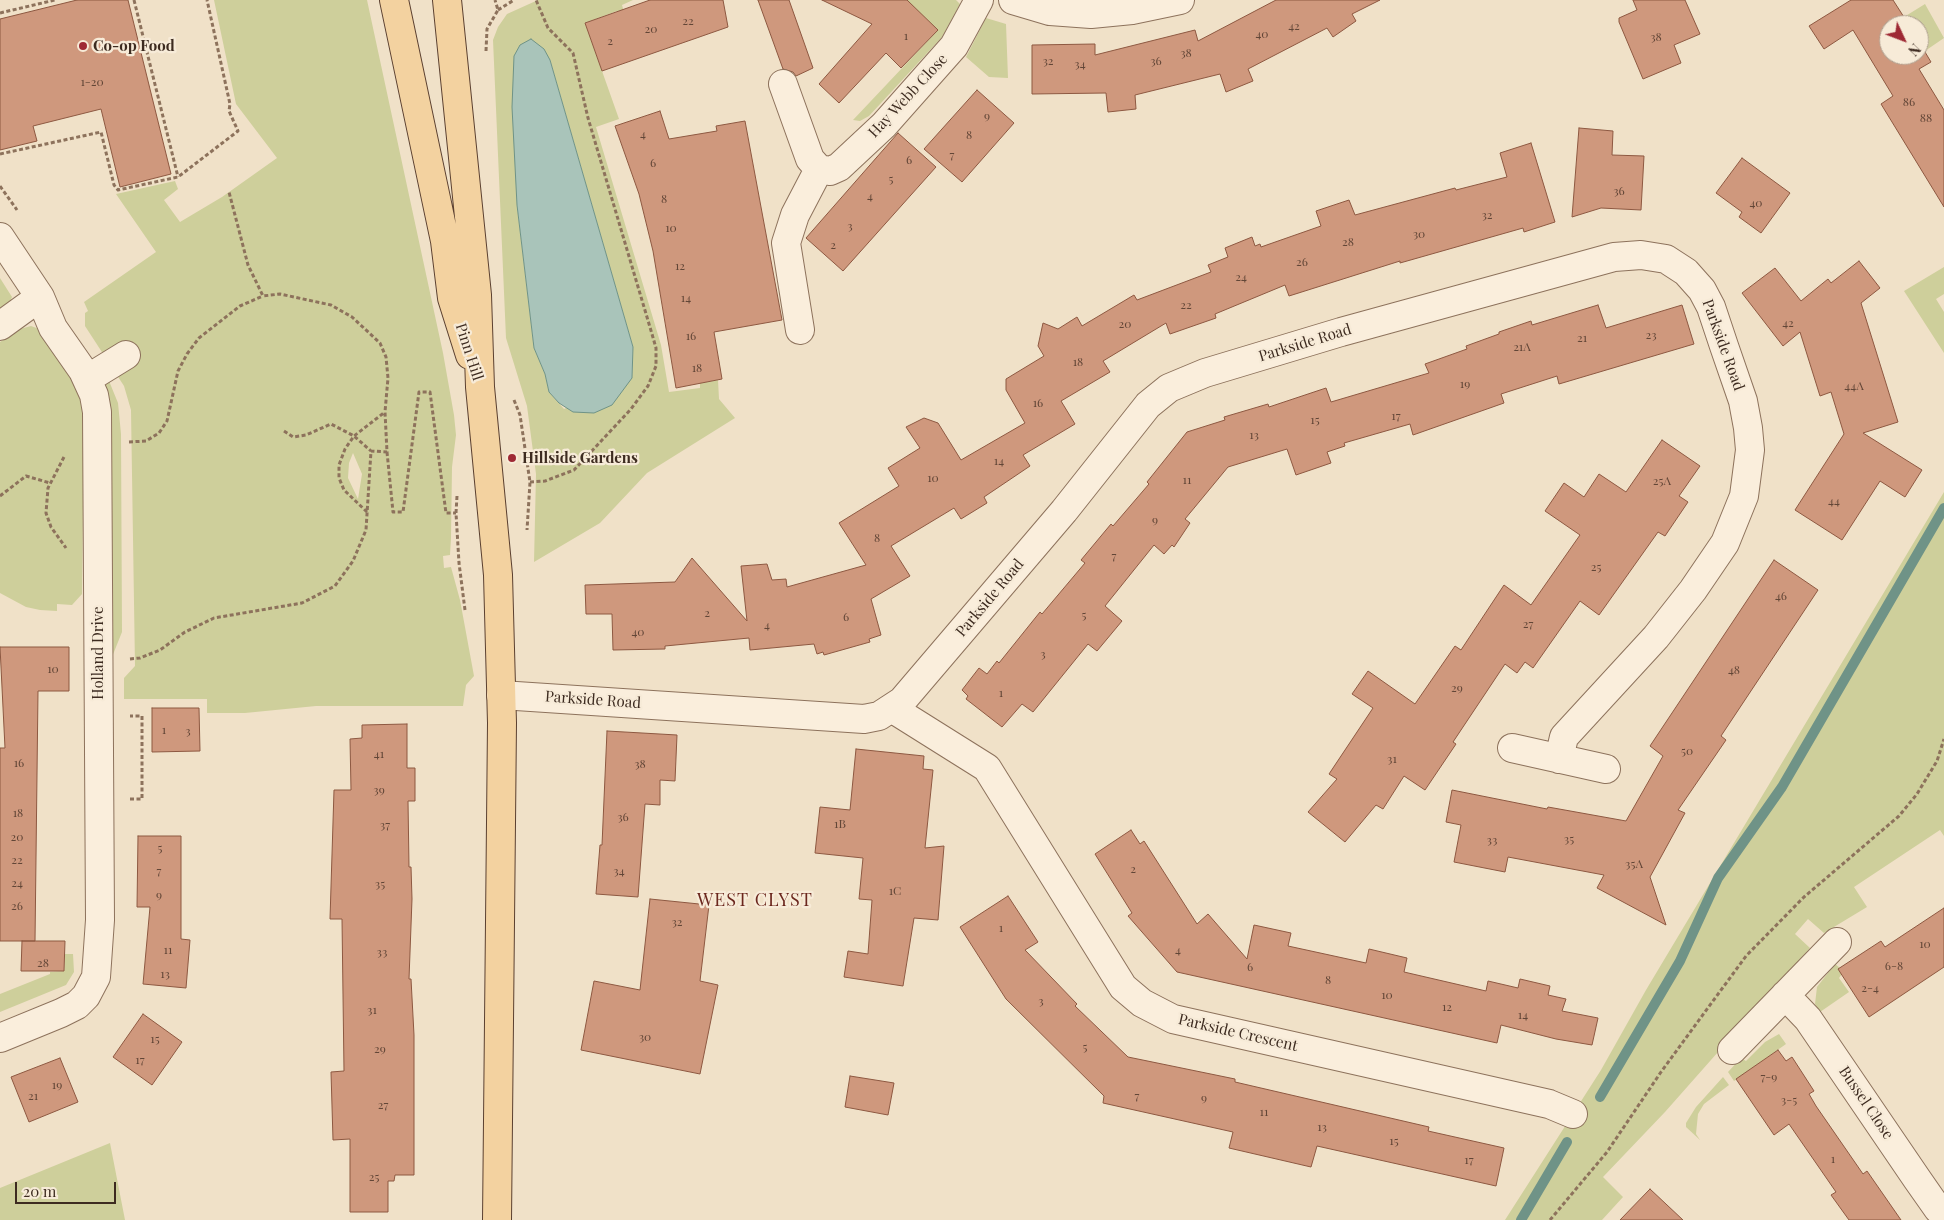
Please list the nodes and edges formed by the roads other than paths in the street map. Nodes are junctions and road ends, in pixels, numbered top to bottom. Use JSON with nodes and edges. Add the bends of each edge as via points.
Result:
{"nodes":[{"id":1,"x":394,"y":0,"type":"edge"},
{"id":2,"x":447,"y":0,"type":"edge"},
{"id":3,"x":979,"y":0,"type":"edge"},
{"id":4,"x":1014,"y":0,"type":"edge"},
{"id":5,"x":1180,"y":0,"type":"edge"},
{"id":6,"x":783,"y":84,"type":"dead end"},
{"id":7,"x":819,"y":169,"type":"junction"},
{"id":8,"x":0,"y":238,"type":"edge"},
{"id":9,"x":40,"y":297,"type":"junction"},
{"id":10,"x":0,"y":326,"type":"edge"},
{"id":11,"x":800,"y":330,"type":"dead end"},
{"id":12,"x":126,"y":354,"type":"dead end"},
{"id":13,"x":87,"y":379,"type":"junction"},
{"id":14,"x":480,"y":387,"type":"junction"},
{"id":15,"x":501,"y":695,"type":"junction"},
{"id":16,"x":893,"y":709,"type":"junction"},
{"id":17,"x":1512,"y":748,"type":"dead end"},
{"id":18,"x":1559,"y":759,"type":"junction"},
{"id":19,"x":1606,"y":770,"type":"dead end"},
{"id":20,"x":1837,"y":942,"type":"dead end"},
{"id":21,"x":1785,"y":995,"type":"junction"},
{"id":22,"x":0,"y":1038,"type":"edge"},
{"id":23,"x":1732,"y":1050,"type":"dead end"},
{"id":24,"x":1573,"y":1114,"type":"dead end"},
{"id":25,"x":1944,"y":1213,"type":"edge"},
{"id":26,"x":498,"y":1220,"type":"edge"}],
"edges":[{"from":1,"to":14,"type":"main road","name":"Pinn Hill","via":[[445,241],[452,298]]},
{"from":2,"to":14,"type":"main road","name":"Pinn Hill","via":[[477,296]]},
{"from":3,"to":7,"type":"street","name":"Hay Webb Close","via":[[954,46],[884,125],[839,167],[830,171]]},
{"from":4,"to":5,"type":"street","via":[[1050,11],[1091,14]]},
{"from":6,"to":7,"type":"street","via":[[810,159]]},
{"from":7,"to":11,"type":"street","via":[[795,215],[786,244]]},
{"from":8,"to":9,"type":"street","name":"Holland Drive"},
{"from":9,"to":10,"type":"street"},
{"from":9,"to":13,"type":"street","name":"Holland Drive","via":[[53,328]]},
{"from":12,"to":13,"type":"street"},
{"from":13,"to":22,"type":"street","name":"Holland Drive","via":[[97,412],[99,462],[100,920],[96,977],[86,996],[77,1004]]},
{"from":14,"to":15,"type":"main road","via":[[498,575]]},
{"from":15,"to":16,"type":"street","name":"Parkside Road","via":[[864,718],[879,716]]},
{"from":15,"to":26,"type":"main road"},
{"from":16,"to":18,"type":"street","name":"Parkside Road","via":[[1057,518],[1148,405],[1169,388],[1205,373],[1341,332],[1614,257],[1641,255],[1666,259],[1686,272],[1702,290],[1724,346],[1748,428],[1750,450],[1744,496],[1725,543],[1699,582],[1656,637],[1564,737]]},
{"from":16,"to":24,"type":"street","name":"Parkside Crescent","via":[[986,768],[1123,987],[1142,1003],[1173,1019],[1549,1104]]},
{"from":17,"to":18,"type":"street"},
{"from":18,"to":19,"type":"street"},
{"from":20,"to":21,"type":"street"},
{"from":21,"to":23,"type":"street"},
{"from":21,"to":25,"type":"street","name":"Bussel Close","via":[[1808,1019],[1938,1209]]}]}
